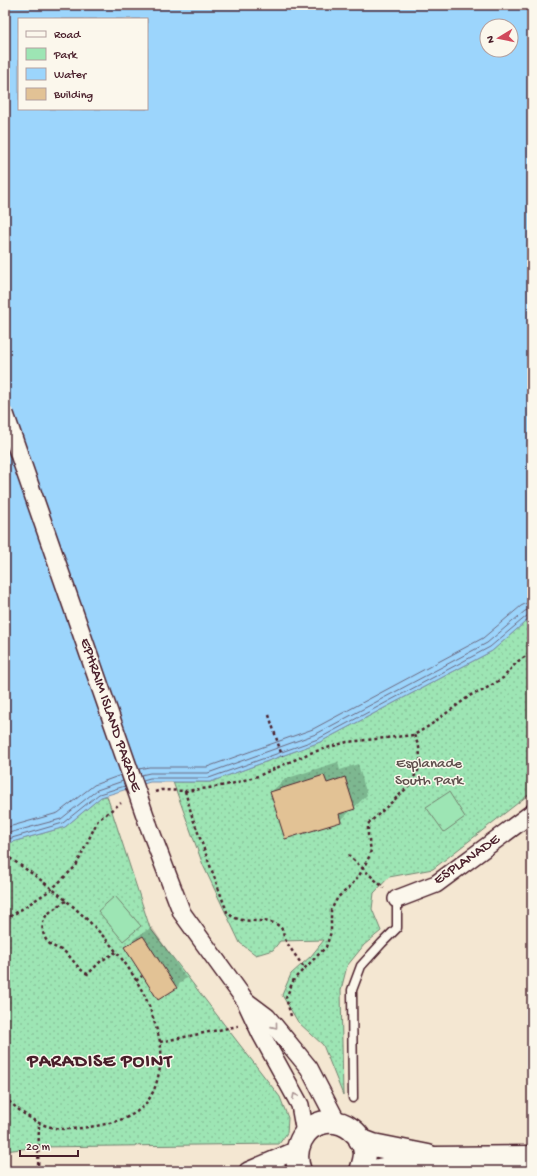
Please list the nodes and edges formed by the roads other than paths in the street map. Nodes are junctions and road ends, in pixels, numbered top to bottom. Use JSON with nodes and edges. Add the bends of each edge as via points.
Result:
{"nodes":[{"id":1,"x":5,"y":414,"type":"edge"},
{"id":2,"x":532,"y":813,"type":"edge"},
{"id":3,"x":397,"y":899,"type":"joint"},
{"id":4,"x":246,"y":1000,"type":"junction"},
{"id":5,"x":353,"y":1098,"type":"dead end"},
{"id":6,"x":338,"y":1122,"type":"junction"},
{"id":7,"x":360,"y":1140,"type":"junction"},
{"id":8,"x":301,"y":1152,"type":"edge"},
{"id":9,"x":532,"y":1157,"type":"edge"},
{"id":10,"x":435,"y":1158,"type":"junction"},
{"id":11,"x":248,"y":1171,"type":"edge"},
{"id":12,"x":361,"y":1171,"type":"edge"},
{"id":13,"x":374,"y":1171,"type":"edge"}],
"edges":[{"from":1,"to":4,"type":"street","name":"EPHRAIM ISLAND PARADE","bridge":true,"via":[[148,824],[182,913]]},
{"from":2,"to":3,"type":"street","name":"ESPLANADE","via":[[436,884]]},
{"from":3,"to":5,"type":"lane","via":[[397,928],[361,966],[352,990]]},
{"from":4,"to":6,"type":"street","name":"EPHRAIM ISLAND PARADE","one_way":true,"via":[[268,1017],[308,1068]]},
{"from":8,"to":4,"type":"street","name":"EPHRAIM ISLAND PARADE","one_way":true,"via":[[300,1105],[261,1034]]},
{"from":6,"to":7,"type":"street","via":[[349,1127]]},
{"from":6,"to":8,"type":"street","via":[[325,1122],[314,1126]]},
{"from":7,"to":10,"type":"street"},
{"from":7,"to":12,"type":"street","via":[[365,1154]]},
{"from":8,"to":11,"type":"street"},
{"from":9,"to":10,"type":"street"},
{"from":10,"to":13,"type":"street"}]}
